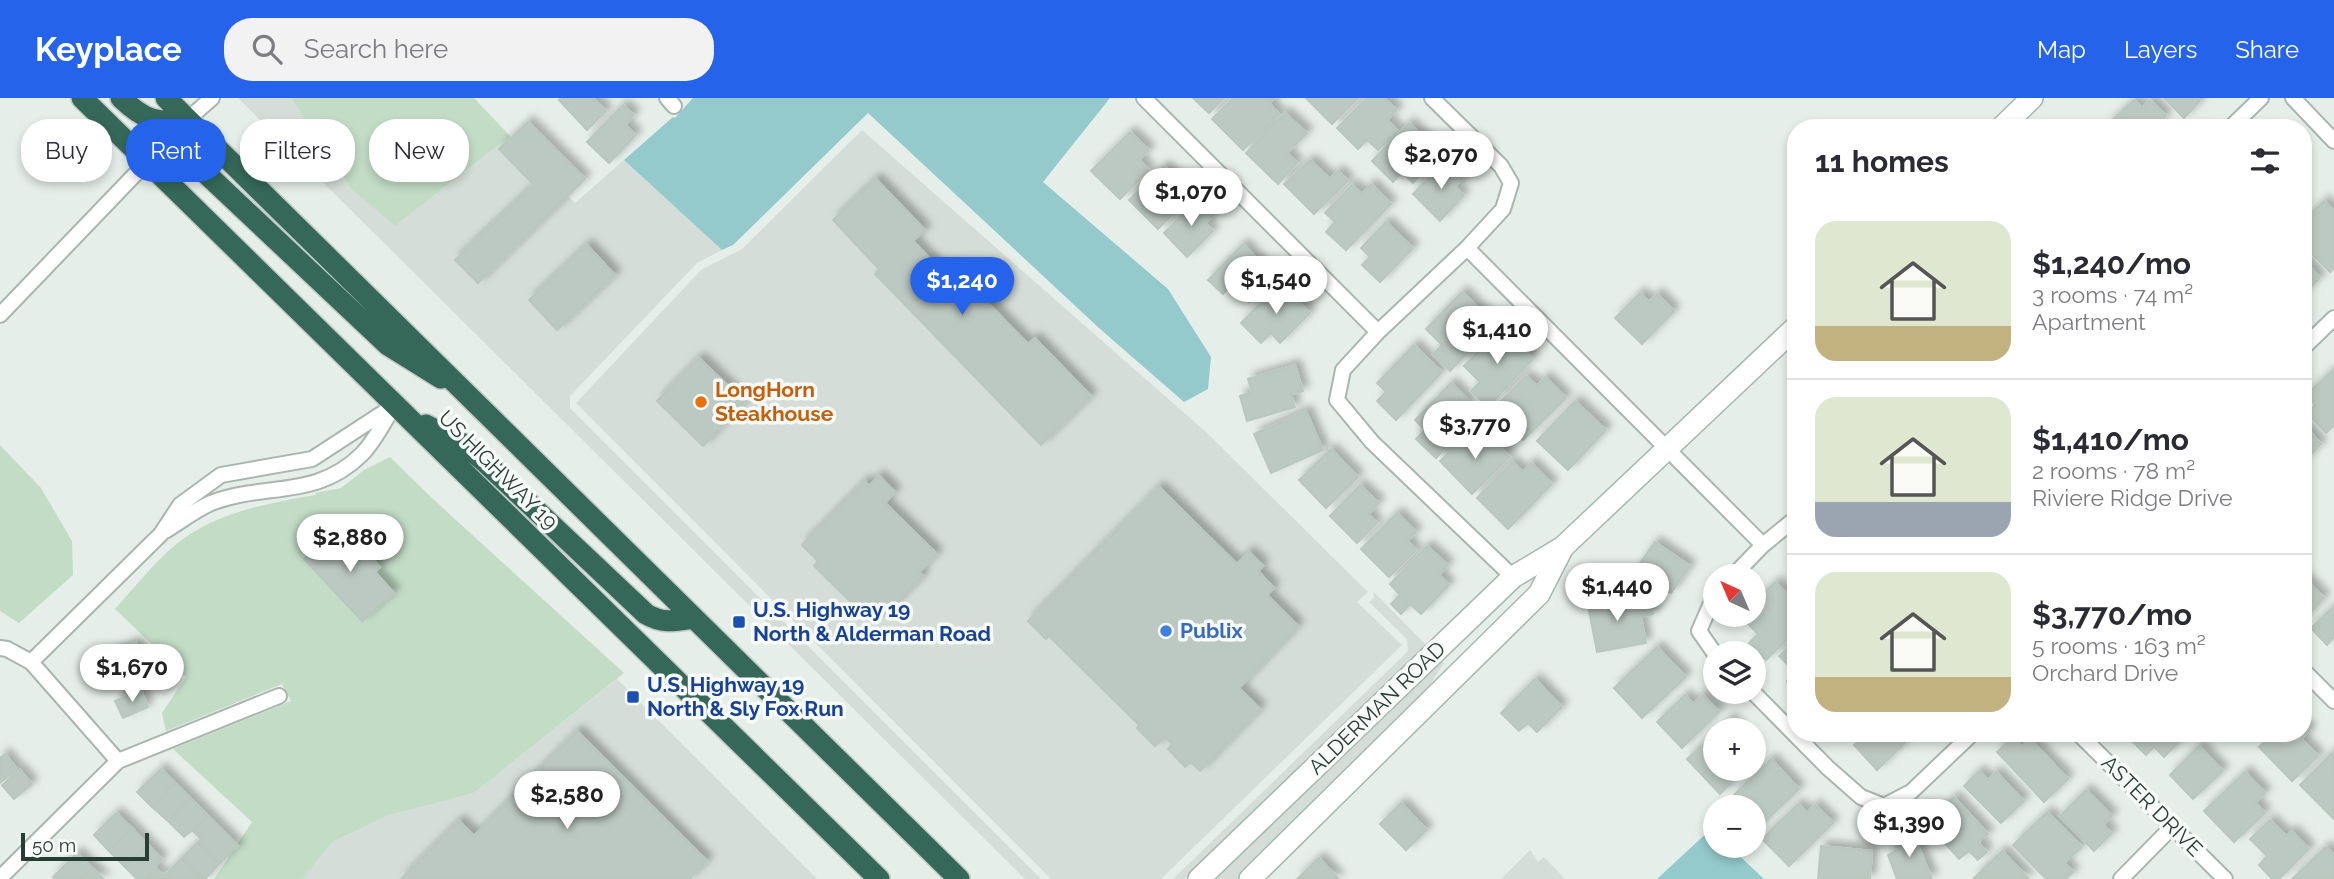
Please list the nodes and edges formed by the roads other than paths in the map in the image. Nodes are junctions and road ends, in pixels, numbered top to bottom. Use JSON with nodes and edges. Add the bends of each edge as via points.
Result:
{"nodes":[{"id":1,"x":82,"y":98,"type":"edge"},
{"id":2,"x":121,"y":98,"type":"edge"},
{"id":3,"x":166,"y":98,"type":"edge"},
{"id":4,"x":212,"y":98,"type":"edge"},
{"id":5,"x":1144,"y":98,"type":"edge"},
{"id":6,"x":1432,"y":98,"type":"edge"},
{"id":7,"x":2032,"y":98,"type":"edge"},
{"id":8,"x":2261,"y":98,"type":"edge"},
{"id":9,"x":2292,"y":98,"type":"edge"},
{"id":10,"x":149,"y":119,"type":"edge"},
{"id":11,"x":186,"y":119,"type":"edge"},
{"id":12,"x":188,"y":119,"type":"edge"},
{"id":13,"x":2010,"y":119,"type":"edge"},
{"id":14,"x":2239,"y":119,"type":"edge"},
{"id":15,"x":2334,"y":141,"type":"edge"},
{"id":16,"x":126,"y":142,"type":"edge"},
{"id":17,"x":226,"y":158,"type":"edge"},
{"id":18,"x":127,"y":182,"type":"edge"},
{"id":19,"x":167,"y":182,"type":"edge"},
{"id":20,"x":215,"y":182,"type":"edge"},
{"id":21,"x":1467,"y":248,"type":"junction"},
{"id":22,"x":0,"y":315,"type":"edge"},
{"id":23,"x":2334,"y":318,"type":"edge"},
{"id":24,"x":1378,"y":332,"type":"junction"},
{"id":25,"x":1787,"y":336,"type":"edge"},
{"id":26,"x":2312,"y":339,"type":"edge"},
{"id":27,"x":467,"y":393,"type":"junction"},
{"id":28,"x":402,"y":410,"type":"junction"},
{"id":29,"x":1668,"y":449,"type":"junction"},
{"id":30,"x":1787,"y":525,"type":"edge"},
{"id":31,"x":161,"y":534,"type":"junction"},
{"id":32,"x":1763,"y":545,"type":"junction"},
{"id":33,"x":1563,"y":547,"type":"junction"},
{"id":34,"x":1745,"y":564,"type":"edge"},
{"id":35,"x":1513,"y":576,"type":"junction"},
{"id":36,"x":694,"y":618,"type":"junction"},
{"id":37,"x":1703,"y":622,"type":"edge"},
{"id":38,"x":1706,"y":641,"type":"edge"},
{"id":39,"x":0,"y":648,"type":"edge"},
{"id":40,"x":31,"y":662,"type":"junction"},
{"id":41,"x":2312,"y":679,"type":"edge"},
{"id":42,"x":279,"y":696,"type":"dead end"},
{"id":43,"x":2334,"y":701,"type":"edge"},
{"id":44,"x":1765,"y":704,"type":"edge"},
{"id":45,"x":1787,"y":726,"type":"edge"},
{"id":46,"x":1802,"y":742,"type":"edge"},
{"id":47,"x":1963,"y":742,"type":"edge"},
{"id":48,"x":2087,"y":742,"type":"edge"},
{"id":49,"x":118,"y":761,"type":"junction"},
{"id":50,"x":2172,"y":827,"type":"junction"},
{"id":51,"x":0,"y":878,"type":"edge"},
{"id":52,"x":879,"y":879,"type":"edge"},
{"id":53,"x":959,"y":879,"type":"edge"},
{"id":54,"x":1199,"y":879,"type":"edge"},
{"id":55,"x":1250,"y":879,"type":"edge"},
{"id":56,"x":2121,"y":879,"type":"edge"},
{"id":57,"x":2225,"y":879,"type":"edge"}],
"edges":[{"from":1,"to":16,"type":"highway","name":"US HIGHWAY 19"},
{"from":2,"to":10,"type":"highway"},
{"from":3,"to":11,"type":"highway","name":"US HIGHWAY 19"},
{"from":4,"to":12,"type":"street"},
{"from":5,"to":24,"type":"street"},
{"from":6,"to":21,"type":"street","via":[[1501,166],[1511,183],[1503,209]]},
{"from":7,"to":13,"type":"street"},
{"from":8,"to":14,"type":"street"},
{"from":9,"to":15,"type":"street"},
{"from":17,"to":27,"type":"highway","name":"US HIGHWAY 19"},
{"from":18,"to":22,"type":"street"},
{"from":19,"to":28,"type":"highway","name":"US HIGHWAY 19"},
{"from":20,"to":27,"type":"highway","via":[[388,345]]},
{"from":21,"to":24,"type":"street"},
{"from":21,"to":29,"type":"street"},
{"from":23,"to":26,"type":"street"},
{"from":24,"to":35,"type":"street","via":[[1343,370],[1337,400],[1372,442]]},
{"from":25,"to":29,"type":"street","name":"ALDERMAN ROAD"},
{"from":27,"to":36,"type":"highway","name":"US HIGHWAY 19"},
{"from":28,"to":31,"type":"street","via":[[363,454],[330,479],[211,504]]},
{"from":28,"to":31,"type":"street","via":[[312,459],[220,475],[180,505]]},
{"from":28,"to":36,"type":"highway","via":[[464,444],[646,614],[658,621]]},
{"from":28,"to":52,"type":"highway","name":"US HIGHWAY 19"},
{"from":29,"to":32,"type":"street"},
{"from":29,"to":33,"type":"street","name":"ALDERMAN ROAD"},
{"from":30,"to":32,"type":"street"},
{"from":31,"to":40,"type":"street"},
{"from":32,"to":34,"type":"street"},
{"from":33,"to":35,"type":"street","name":"ALDERMAN ROAD"},
{"from":33,"to":55,"type":"street","name":"ALDERMAN ROAD","via":[[1539,594]]},
{"from":35,"to":54,"type":"street","name":"ALDERMAN ROAD"},
{"from":36,"to":53,"type":"highway","name":"US HIGHWAY 19"},
{"from":37,"to":38,"type":"street","via":[[1699,631]]},
{"from":39,"to":40,"type":"street"},
{"from":40,"to":49,"type":"street"},
{"from":41,"to":43,"type":"street"},
{"from":42,"to":49,"type":"street"},
{"from":44,"to":45,"type":"street"},
{"from":46,"to":47,"type":"street","via":[[1861,797],[1884,806],[1911,792]]},
{"from":48,"to":50,"type":"street","name":"ASTER DRIVE"},
{"from":49,"to":51,"type":"street"},
{"from":50,"to":56,"type":"street"},
{"from":50,"to":57,"type":"street","name":"ASTER DRIVE"}]}
